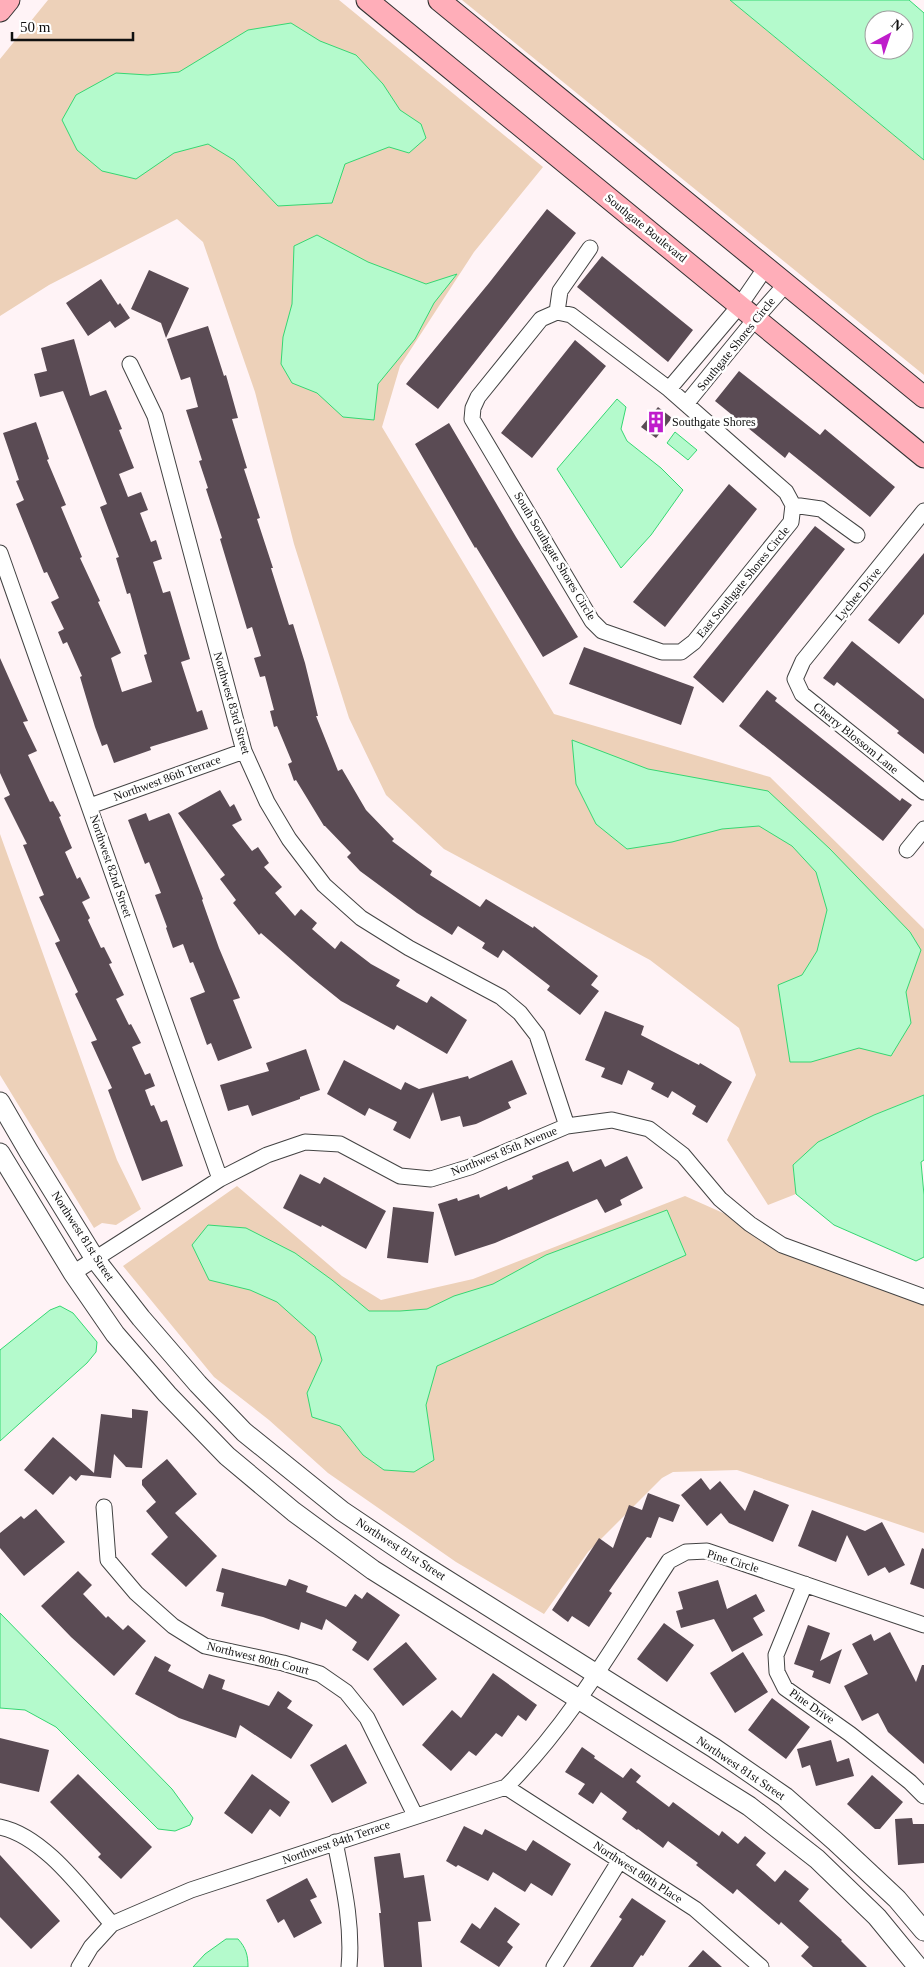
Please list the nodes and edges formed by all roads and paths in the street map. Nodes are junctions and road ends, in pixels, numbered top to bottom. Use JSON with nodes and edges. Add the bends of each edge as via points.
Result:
{"nodes":[{"id":1,"x":9,"y":0,"type":"edge"},
{"id":2,"x":367,"y":0,"type":"edge"},
{"id":3,"x":439,"y":0,"type":"edge"},
{"id":4,"x":0,"y":11,"type":"edge"},
{"id":5,"x":590,"y":248,"type":"dead end"},
{"id":6,"x":766,"y":267,"type":"junction"},
{"id":7,"x":786,"y":284,"type":"junction"},
{"id":8,"x":557,"y":312,"type":"junction"},
{"id":9,"x":748,"y":312,"type":"junction"},
{"id":10,"x":130,"y":364,"type":"dead end"},
{"id":11,"x":668,"y":389,"type":"junction"},
{"id":12,"x":924,"y":397,"type":"edge"},
{"id":13,"x":686,"y":404,"type":"junction"},
{"id":14,"x":924,"y":457,"type":"edge"},
{"id":15,"x":792,"y":505,"type":"junction"},
{"id":16,"x":924,"y":511,"type":"edge"},
{"id":17,"x":857,"y":535,"type":"dead end"},
{"id":18,"x":0,"y":553,"type":"edge"},
{"id":19,"x":681,"y":652,"type":"joint"},
{"id":20,"x":795,"y":678,"type":"joint"},
{"id":21,"x":244,"y":751,"type":"junction"},
{"id":22,"x":924,"y":792,"type":"edge"},
{"id":23,"x":90,"y":806,"type":"junction"},
{"id":24,"x":924,"y":830,"type":"edge"},
{"id":25,"x":907,"y":850,"type":"dead end"},
{"id":26,"x":0,"y":1102,"type":"edge"},
{"id":27,"x":567,"y":1126,"type":"junction"},
{"id":28,"x":0,"y":1153,"type":"edge"},
{"id":29,"x":220,"y":1179,"type":"junction"},
{"id":30,"x":95,"y":1259,"type":"junction"},
{"id":31,"x":73,"y":1273,"type":"junction"},
{"id":32,"x":924,"y":1296,"type":"edge"},
{"id":33,"x":104,"y":1507,"type":"dead end"},
{"id":34,"x":805,"y":1584,"type":"junction"},
{"id":35,"x":924,"y":1625,"type":"edge"},
{"id":36,"x":596,"y":1674,"type":"junction"},
{"id":37,"x":579,"y":1700,"type":"junction"},
{"id":38,"x":506,"y":1786,"type":"junction"},
{"id":39,"x":924,"y":1796,"type":"edge"},
{"id":40,"x":415,"y":1815,"type":"junction"},
{"id":41,"x":0,"y":1827,"type":"edge"},
{"id":42,"x":335,"y":1842,"type":"junction"},
{"id":43,"x":620,"y":1860,"type":"junction"},
{"id":44,"x":112,"y":1924,"type":"junction"},
{"id":45,"x":924,"y":1931,"type":"edge"},
{"id":46,"x":79,"y":1967,"type":"edge"},
{"id":47,"x":349,"y":1967,"type":"edge"},
{"id":48,"x":554,"y":1967,"type":"edge"},
{"id":49,"x":761,"y":1967,"type":"edge"},
{"id":50,"x":918,"y":1967,"type":"edge"}],
"edges":[{"from":1,"to":4,"type":"main road"},
{"from":2,"to":9,"type":"main road","name":"Southgate Boulevard"},
{"from":3,"to":6,"type":"main road"},
{"from":5,"to":8,"type":"street","via":[[560,290]]},
{"from":6,"to":7,"type":"main road"},
{"from":6,"to":9,"type":"street","name":"Southgate Shores Circle"},
{"from":7,"to":9,"type":"street","name":"Southgate Shores Circle"},
{"from":7,"to":12,"type":"main road"},
{"from":8,"to":11,"type":"street","via":[[571,315]]},
{"from":8,"to":19,"type":"street","name":"South Southgate Shores Circle","via":[[541,319],[478,396],[472,419],[592,620],[602,631],[662,652]]},
{"from":9,"to":11,"type":"street","name":"Southgate Shores Circle"},
{"from":9,"to":13,"type":"street","name":"Southgate Shores Circle"},
{"from":9,"to":14,"type":"main road","name":"Southgate Boulevard"},
{"from":10,"to":21,"type":"street","name":"Northwest 83rd Street","via":[[156,416]]},
{"from":11,"to":13,"type":"street"},
{"from":13,"to":15,"type":"street","via":[[786,492]]},
{"from":15,"to":17,"type":"street","via":[[821,508]]},
{"from":15,"to":19,"type":"street","name":"East Southgate Shores Circle","via":[[791,522],[694,642]]},
{"from":16,"to":20,"type":"street","name":"Lychee Drive","via":[[803,661]]},
{"from":18,"to":23,"type":"street","name":"Northwest 82nd Street"},
{"from":20,"to":22,"type":"street","name":"Cherry Blossom Lane","via":[[802,694]]},
{"from":21,"to":23,"type":"street","name":"Northwest 86th Terrace"},
{"from":21,"to":27,"type":"street","name":"Northwest 83rd Street","via":[[267,802],[289,839],[324,885],[361,918],[409,948],[501,997],[520,1013],[537,1035]]},
{"from":23,"to":29,"type":"street","name":"Northwest 82nd Street"},
{"from":24,"to":25,"type":"street"},
{"from":26,"to":30,"type":"street","name":"Northwest 81st Street"},
{"from":27,"to":29,"type":"street","name":"Northwest 85th Avenue","via":[[470,1167],[431,1179],[400,1176],[340,1144],[305,1142],[267,1155]]},
{"from":27,"to":32,"type":"street","name":"Northwest 85th Avenue","via":[[612,1120],[649,1129],[683,1155],[720,1199],[782,1245]]},
{"from":28,"to":31,"type":"street"},
{"from":29,"to":30,"type":"street","name":"Northwest 85th Avenue"},
{"from":30,"to":31,"type":"street","name":"Northwest 85th Avenue"},
{"from":30,"to":36,"type":"street","name":"Northwest 81st Street","via":[[140,1318],[244,1432],[342,1511]]},
{"from":31,"to":37,"type":"street","via":[[115,1334],[227,1456],[294,1512],[373,1570]]},
{"from":33,"to":40,"type":"street","name":"Northwest 80th Court","via":[[108,1560],[136,1593],[173,1626],[205,1646],[320,1674],[346,1692],[368,1718]]},
{"from":34,"to":35,"type":"street","name":"Pine Circle"},
{"from":34,"to":36,"type":"street","name":"Pine Circle","via":[[707,1551],[686,1552],[669,1561]]},
{"from":34,"to":39,"type":"street","name":"Pine Drive","via":[[776,1654],[777,1672],[786,1688],[850,1734]]},
{"from":36,"to":37,"type":"street","name":"Pine Circle"},
{"from":36,"to":45,"type":"street","name":"Northwest 81st Street","via":[[786,1797],[896,1899]]},
{"from":37,"to":38,"type":"street","name":"Northwest 84th Terrace","via":[[528,1764]]},
{"from":37,"to":50,"type":"street","via":[[749,1806],[818,1859],[877,1917]]},
{"from":38,"to":40,"type":"street","name":"Northwest 84th Terrace"},
{"from":38,"to":43,"type":"street","name":"Northwest 80th Place"},
{"from":40,"to":42,"type":"street","name":"Northwest 84th Terrace"},
{"from":41,"to":44,"type":"street","via":[[28,1837],[55,1860]]},
{"from":42,"to":44,"type":"street","name":"Northwest 84th Terrace","via":[[191,1890]]},
{"from":42,"to":47,"type":"street","via":[[348,1911]]},
{"from":43,"to":48,"type":"street"},
{"from":43,"to":49,"type":"street","name":"Northwest 80th Place","via":[[694,1909]]},
{"from":44,"to":46,"type":"street","name":"Northwest 84th Terrace","via":[[91,1947]]}]}
